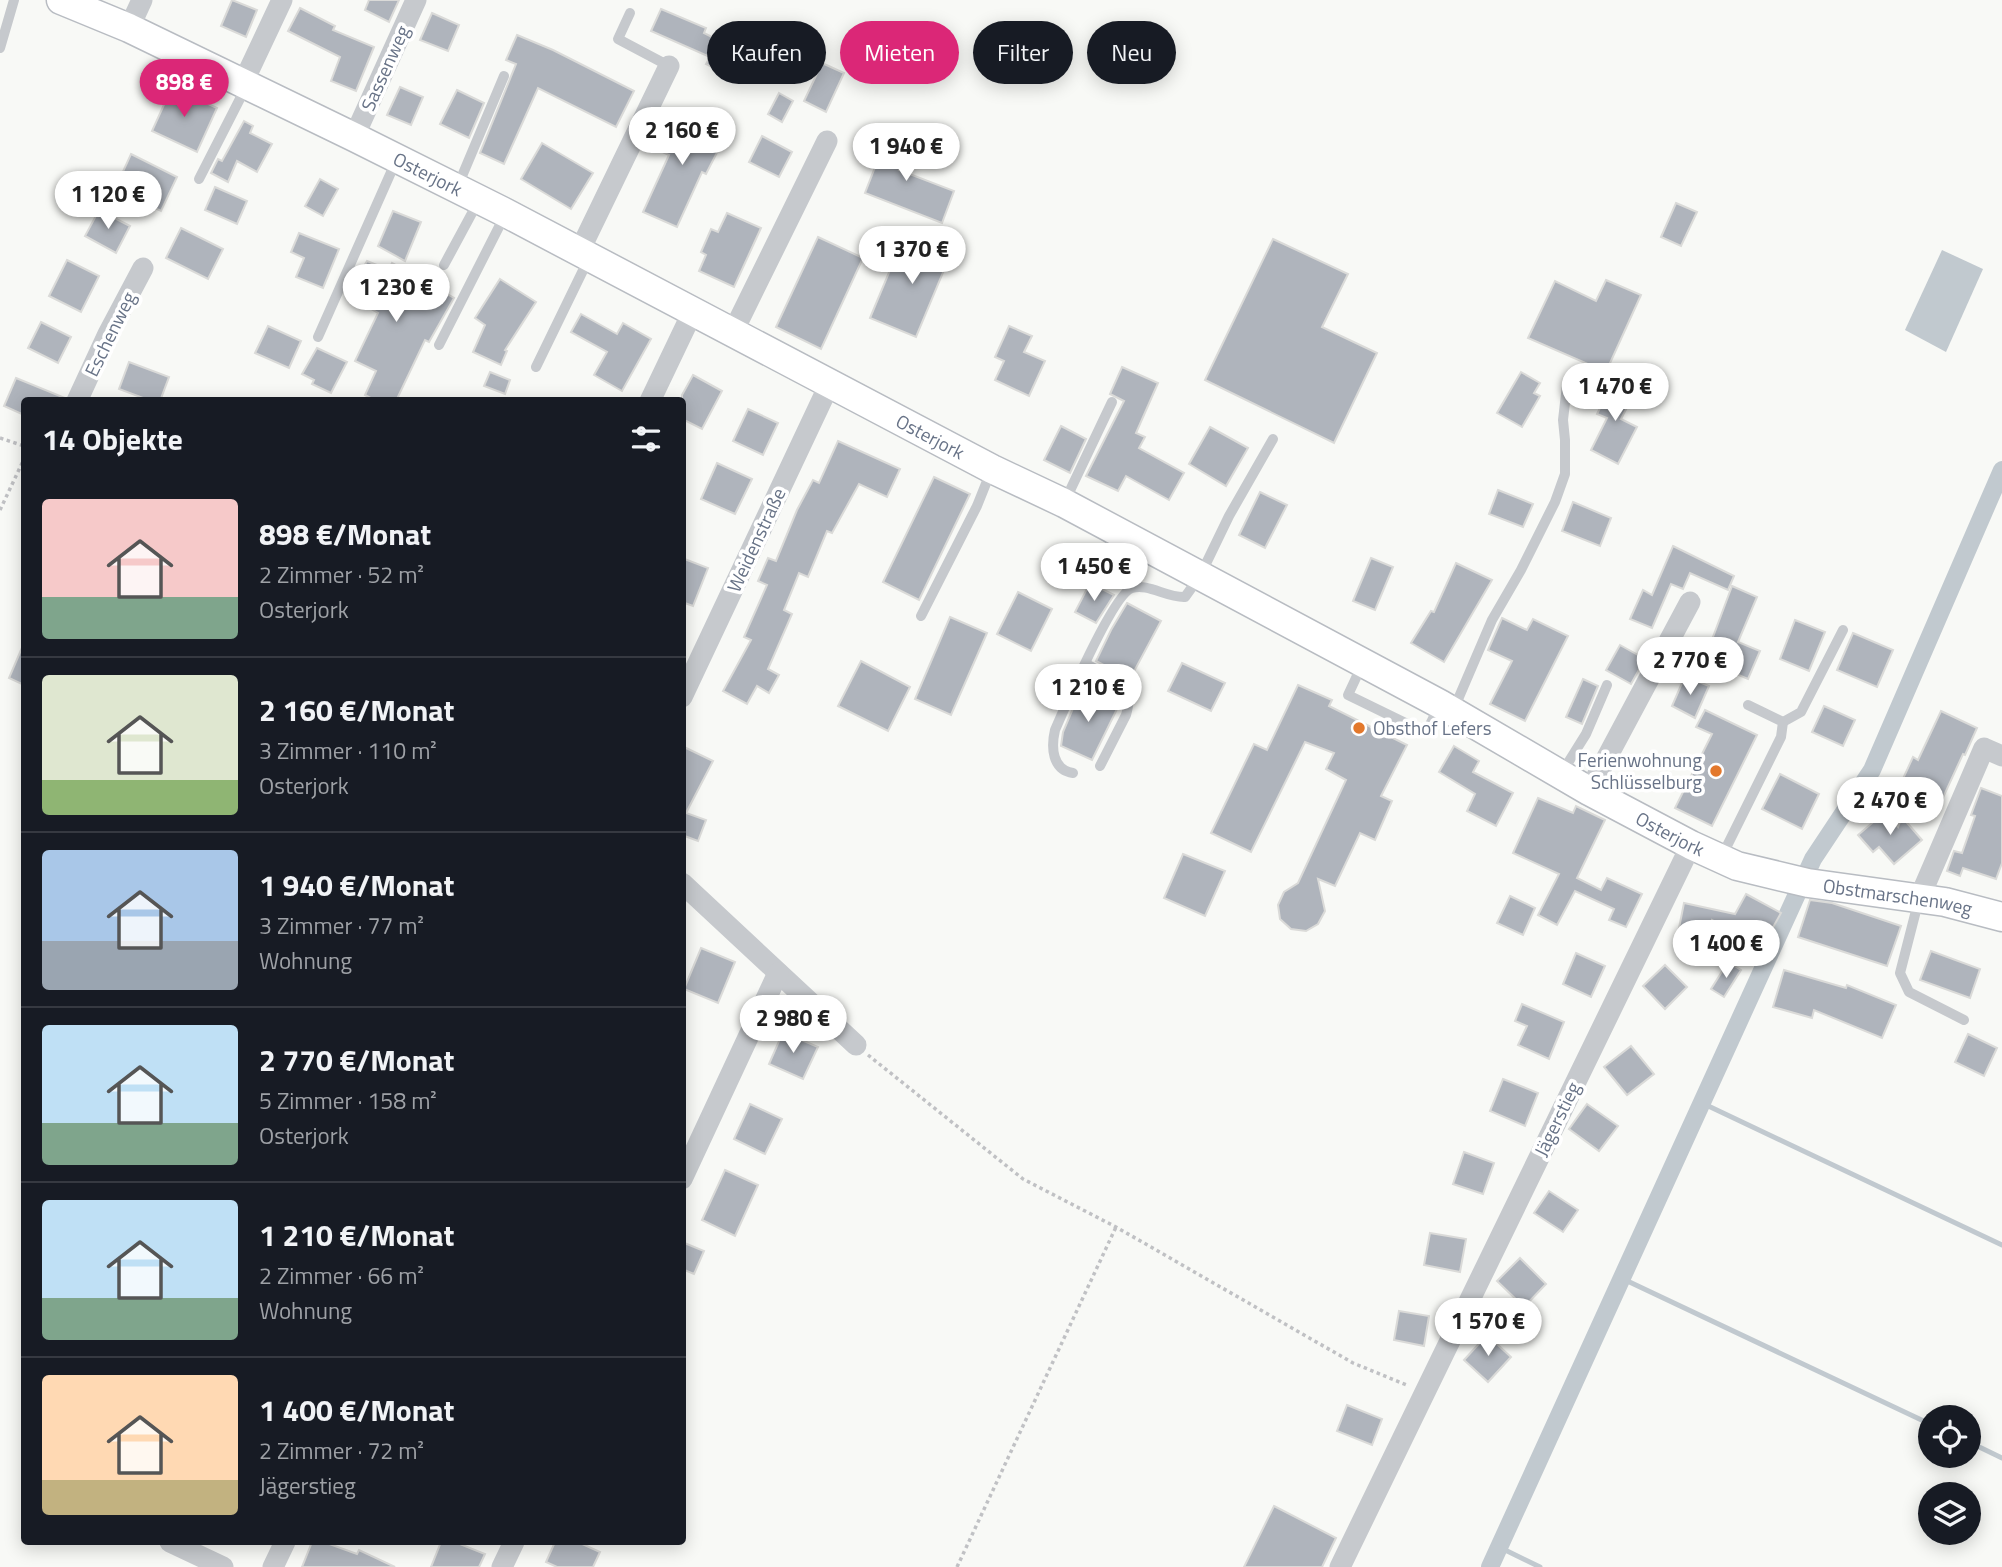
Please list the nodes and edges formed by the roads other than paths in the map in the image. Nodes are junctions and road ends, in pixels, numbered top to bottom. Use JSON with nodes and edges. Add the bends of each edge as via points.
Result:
{"nodes":[{"id":1,"x":14,"y":0,"type":"edge"},
{"id":2,"x":61,"y":0,"type":"edge"},
{"id":3,"x":142,"y":0,"type":"edge"},
{"id":4,"x":282,"y":0,"type":"edge"},
{"id":5,"x":416,"y":0,"type":"edge"},
{"id":6,"x":630,"y":13,"type":"dead end"},
{"id":7,"x":129,"y":28,"type":"junction"},
{"id":8,"x":0,"y":48,"type":"edge"},
{"id":9,"x":669,"y":66,"type":"joint"},
{"id":10,"x":504,"y":76,"type":"dead end"},
{"id":11,"x":245,"y":83,"type":"junction"},
{"id":12,"x":354,"y":136,"type":"junction"},
{"id":13,"x":827,"y":141,"type":"dead end"},
{"id":14,"x":397,"y":158,"type":"junction"},
{"id":15,"x":199,"y":179,"type":"dead end"},
{"id":16,"x":469,"y":194,"type":"junction"},
{"id":17,"x":506,"y":213,"type":"junction"},
{"id":18,"x":584,"y":255,"type":"junction"},
{"id":19,"x":444,"y":265,"type":"dead end"},
{"id":20,"x":143,"y":268,"type":"dead end"},
{"id":21,"x":693,"y":311,"type":"junction"},
{"id":22,"x":733,"y":332,"type":"junction"},
{"id":23,"x":318,"y":337,"type":"dead end"},
{"id":24,"x":439,"y":345,"type":"dead end"},
{"id":25,"x":536,"y":367,"type":"dead end"},
{"id":26,"x":830,"y":383,"type":"junction"},
{"id":27,"x":1567,"y":385,"type":"dead end"},
{"id":28,"x":79,"y":397,"type":"edge"},
{"id":29,"x":652,"y":397,"type":"edge"},
{"id":30,"x":1112,"y":402,"type":"dead end"},
{"id":31,"x":1273,"y":439,"type":"dead end"},
{"id":32,"x":992,"y":469,"type":"junction"},
{"id":33,"x":1064,"y":503,"type":"junction"},
{"id":34,"x":1116,"y":531,"type":"junction"},
{"id":35,"x":1097,"y":572,"type":"dead end"},
{"id":36,"x":1200,"y":576,"type":"junction"},
{"id":37,"x":1690,"y":601,"type":"dead end"},
{"id":38,"x":921,"y":616,"type":"dead end"},
{"id":39,"x":1843,"y":630,"type":"dead end"},
{"id":40,"x":1086,"y":664,"type":"junction"},
{"id":41,"x":1607,"y":685,"type":"dead end"},
{"id":42,"x":686,"y":689,"type":"edge"},
{"id":43,"x":1748,"y":705,"type":"dead end"},
{"id":44,"x":1446,"y":707,"type":"junction"},
{"id":45,"x":1783,"y":722,"type":"junction"},
{"id":46,"x":2002,"y":756,"type":"edge"},
{"id":47,"x":1100,"y":766,"type":"dead end"},
{"id":48,"x":1073,"y":773,"type":"dead end"},
{"id":49,"x":1561,"y":774,"type":"junction"},
{"id":50,"x":1590,"y":791,"type":"junction"},
{"id":51,"x":1691,"y":845,"type":"junction"},
{"id":52,"x":1721,"y":859,"type":"junction"},
{"id":53,"x":1800,"y":882,"type":"joint"},
{"id":54,"x":686,"y":887,"type":"edge"},
{"id":55,"x":1919,"y":899,"type":"junction"},
{"id":56,"x":2002,"y":917,"type":"edge"},
{"id":57,"x":778,"y":973,"type":"junction"},
{"id":58,"x":1964,"y":1020,"type":"dead end"},
{"id":59,"x":856,"y":1045,"type":"road end"},
{"id":60,"x":686,"y":1170,"type":"edge"},
{"id":61,"x":176,"y":1545,"type":"edge"},
{"id":62,"x":284,"y":1545,"type":"edge"},
{"id":63,"x":513,"y":1545,"type":"edge"},
{"id":64,"x":223,"y":1567,"type":"edge"},
{"id":65,"x":273,"y":1567,"type":"edge"},
{"id":66,"x":502,"y":1567,"type":"edge"},
{"id":67,"x":1340,"y":1567,"type":"edge"}],
"edges":[{"from":1,"to":8,"type":"lane"},
{"from":2,"to":7,"type":"main road","name":"Osterjork"},
{"from":3,"to":7,"type":"street"},
{"from":4,"to":11,"type":"street"},
{"from":5,"to":12,"type":"street","name":"Sassenweg"},
{"from":6,"to":9,"type":"lane","via":[[618,39]]},
{"from":7,"to":11,"type":"main road","name":"Osterjork"},
{"from":9,"to":18,"type":"street"},
{"from":10,"to":16,"type":"lane"},
{"from":11,"to":12,"type":"main road","name":"Osterjork"},
{"from":11,"to":15,"type":"lane"},
{"from":12,"to":14,"type":"main road","name":"Osterjork"},
{"from":13,"to":22,"type":"street"},
{"from":14,"to":16,"type":"main road","name":"Osterjork"},
{"from":14,"to":23,"type":"lane"},
{"from":16,"to":17,"type":"main road","name":"Osterjork"},
{"from":16,"to":19,"type":"lane"},
{"from":17,"to":18,"type":"main road","name":"Osterjork"},
{"from":17,"to":24,"type":"lane"},
{"from":18,"to":21,"type":"main road","name":"Osterjork"},
{"from":18,"to":25,"type":"lane"},
{"from":20,"to":28,"type":"street","name":"Eschenweg"},
{"from":21,"to":22,"type":"main road","name":"Osterjork"},
{"from":21,"to":29,"type":"street"},
{"from":22,"to":26,"type":"main road","name":"Osterjork"},
{"from":26,"to":32,"type":"main road","name":"Osterjork"},
{"from":26,"to":42,"type":"street","name":"Weidenstraße"},
{"from":27,"to":44,"type":"lane","via":[[1565,474],[1555,502]]},
{"from":30,"to":33,"type":"lane"},
{"from":31,"to":36,"type":"lane"},
{"from":32,"to":33,"type":"main road","name":"Osterjork"},
{"from":32,"to":38,"type":"lane"},
{"from":33,"to":34,"type":"main road","name":"Osterjork"},
{"from":34,"to":35,"type":"lane"},
{"from":34,"to":36,"type":"main road","name":"Osterjork"},
{"from":36,"to":40,"type":"lane","via":[[1185,597],[1136,587],[1123,593]]},
{"from":36,"to":44,"type":"main road","name":"Osterjork"},
{"from":37,"to":50,"type":"street"},
{"from":39,"to":45,"type":"lane","via":[[1801,712]]},
{"from":40,"to":47,"type":"lane","via":[[1128,691],[1126,715]]},
{"from":40,"to":48,"type":"lane","via":[[1053,740],[1057,764]]},
{"from":41,"to":49,"type":"lane","via":[[1586,734]]},
{"from":43,"to":45,"type":"lane"},
{"from":44,"to":49,"type":"main road","name":"Osterjork"},
{"from":45,"to":52,"type":"lane","via":[[1781,737]]},
{"from":46,"to":55,"type":"street","via":[[1984,748]]},
{"from":49,"to":50,"type":"main road","name":"Osterjork"},
{"from":50,"to":51,"type":"main road","name":"Osterjork"},
{"from":51,"to":52,"type":"main road","name":"Osterjork"},
{"from":51,"to":67,"type":"street","name":"Jägerstieg"},
{"from":52,"to":53,"type":"main road","name":"Osterjork"},
{"from":53,"to":55,"type":"main road","name":"Obstmarschenweg"},
{"from":54,"to":57,"type":"street"},
{"from":55,"to":56,"type":"main road","name":"Obstmarschenweg"},
{"from":55,"to":58,"type":"lane","via":[[1900,973],[1909,992]]},
{"from":57,"to":59,"type":"street"},
{"from":57,"to":60,"type":"street"},
{"from":61,"to":64,"type":"street"},
{"from":62,"to":65,"type":"street"},
{"from":63,"to":66,"type":"street"}]}
